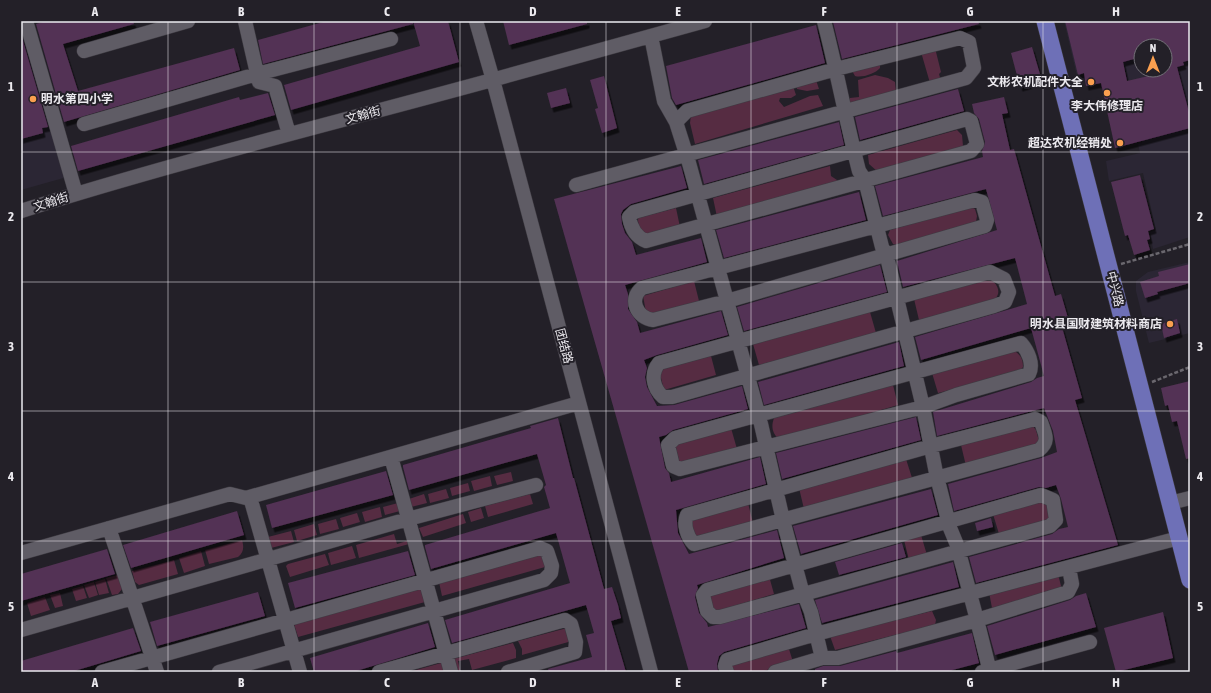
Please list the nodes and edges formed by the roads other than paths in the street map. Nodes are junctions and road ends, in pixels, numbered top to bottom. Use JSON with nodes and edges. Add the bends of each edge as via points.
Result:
{"nodes":[{"id":1,"x":26,"y":21,"type":"edge"},
{"id":2,"x":188,"y":21,"type":"edge"},
{"id":3,"x":244,"y":21,"type":"edge"},
{"id":4,"x":476,"y":21,"type":"edge"},
{"id":5,"x":705,"y":21,"type":"edge"},
{"id":6,"x":824,"y":21,"type":"edge"},
{"id":7,"x":1045,"y":21,"type":"edge"},
{"id":8,"x":684,"y":24,"type":"edge"},
{"id":9,"x":651,"y":36,"type":"junction"},
{"id":10,"x":392,"y":39,"type":"dead end"},
{"id":11,"x":84,"y":51,"type":"dead end"},
{"id":12,"x":836,"y":69,"type":"junction"},
{"id":13,"x":257,"y":74,"type":"junction"},
{"id":14,"x":493,"y":80,"type":"junction"},
{"id":15,"x":844,"y":112,"type":"junction"},
{"id":16,"x":676,"y":122,"type":"junction"},
{"id":17,"x":84,"y":124,"type":"dead end"},
{"id":18,"x":289,"y":134,"type":"junction"},
{"id":19,"x":854,"y":151,"type":"junction"},
{"id":20,"x":687,"y":156,"type":"junction"},
{"id":21,"x":866,"y":180,"type":"junction"},
{"id":22,"x":576,"y":185,"type":"dead end"},
{"id":23,"x":76,"y":194,"type":"junction"},
{"id":24,"x":698,"y":196,"type":"junction"},
{"id":25,"x":21,"y":211,"type":"edge"},
{"id":26,"x":706,"y":226,"type":"junction"},
{"id":27,"x":877,"y":226,"type":"junction"},
{"id":28,"x":885,"y":254,"type":"junction"},
{"id":29,"x":718,"y":269,"type":"junction"},
{"id":30,"x":896,"y":299,"type":"junction"},
{"id":31,"x":727,"y":301,"type":"junction"},
{"id":32,"x":904,"y":330,"type":"junction"},
{"id":33,"x":739,"y":342,"type":"junction"},
{"id":34,"x":914,"y":372,"type":"junction"},
{"id":35,"x":747,"y":375,"type":"junction"},
{"id":36,"x":579,"y":403,"type":"junction"},
{"id":37,"x":923,"y":407,"type":"junction"},
{"id":38,"x":759,"y":416,"type":"junction"},
{"id":39,"x":931,"y":446,"type":"junction"},
{"id":40,"x":767,"y":448,"type":"junction"},
{"id":41,"x":391,"y":457,"type":"junction"},
{"id":42,"x":937,"y":478,"type":"junction"},
{"id":43,"x":536,"y":485,"type":"dead end"},
{"id":44,"x":776,"y":489,"type":"junction"},
{"id":45,"x":250,"y":497,"type":"junction"},
{"id":46,"x":1190,"y":498,"type":"edge"},
{"id":47,"x":1170,"y":503,"type":"junction"},
{"id":48,"x":408,"y":519,"type":"junction"},
{"id":49,"x":783,"y":520,"type":"junction"},
{"id":50,"x":948,"y":522,"type":"junction"},
{"id":51,"x":109,"y":528,"type":"junction"},
{"id":52,"x":1179,"y":538,"type":"junction"},
{"id":53,"x":958,"y":551,"type":"junction"},
{"id":54,"x":21,"y":553,"type":"edge"},
{"id":55,"x":269,"y":558,"type":"junction"},
{"id":56,"x":795,"y":565,"type":"junction"},
{"id":57,"x":1069,"y":568,"type":"junction"},
{"id":58,"x":425,"y":580,"type":"junction"},
{"id":59,"x":1190,"y":580,"type":"edge"},
{"id":60,"x":804,"y":593,"type":"junction"},
{"id":61,"x":970,"y":594,"type":"junction"},
{"id":62,"x":132,"y":597,"type":"junction"},
{"id":63,"x":434,"y":611,"type":"junction"},
{"id":64,"x":286,"y":619,"type":"junction"},
{"id":65,"x":977,"y":620,"type":"junction"},
{"id":66,"x":21,"y":630,"type":"edge"},
{"id":67,"x":816,"y":634,"type":"junction"},
{"id":68,"x":1090,"y":642,"type":"dead end"},
{"id":69,"x":294,"y":650,"type":"junction"},
{"id":70,"x":446,"y":654,"type":"junction"},
{"id":71,"x":152,"y":658,"type":"junction"},
{"id":72,"x":822,"y":658,"type":"junction"},
{"id":73,"x":988,"y":671,"type":"edge"},
{"id":74,"x":102,"y":672,"type":"edge"},
{"id":75,"x":157,"y":672,"type":"edge"},
{"id":76,"x":219,"y":672,"type":"edge"},
{"id":77,"x":300,"y":672,"type":"edge"},
{"id":78,"x":379,"y":672,"type":"edge"},
{"id":79,"x":451,"y":672,"type":"edge"},
{"id":80,"x":508,"y":672,"type":"edge"},
{"id":81,"x":651,"y":672,"type":"edge"},
{"id":82,"x":727,"y":672,"type":"edge"},
{"id":83,"x":775,"y":672,"type":"edge"}],
"edges":[{"from":1,"to":23,"type":"street"},
{"from":2,"to":11,"type":"street"},
{"from":3,"to":13,"type":"street"},
{"from":4,"to":14,"type":"street","name":"团结路"},
{"from":5,"to":8,"type":"street","name":"文翰街"},
{"from":6,"to":12,"type":"street"},
{"from":7,"to":47,"type":"main road","name":"中兴路"},
{"from":8,"to":9,"type":"street","name":"文翰街"},
{"from":9,"to":14,"type":"street","name":"文翰街"},
{"from":9,"to":16,"type":"street","via":[[664,101]]},
{"from":10,"to":13,"type":"street"},
{"from":12,"to":15,"type":"street"},
{"from":12,"to":15,"type":"street","via":[[960,38],[969,42],[974,68],[966,78]]},
{"from":12,"to":16,"type":"street","via":[[687,111]]},
{"from":13,"to":17,"type":"street"},
{"from":13,"to":18,"type":"street","via":[[259,82],[276,86]]},
{"from":14,"to":18,"type":"street","name":"文翰街"},
{"from":14,"to":36,"type":"street","name":"团结路"},
{"from":15,"to":19,"type":"street"},
{"from":15,"to":20,"type":"street"},
{"from":16,"to":20,"type":"street"},
{"from":18,"to":23,"type":"street","name":"文翰街"},
{"from":19,"to":21,"type":"street","via":[[859,171]]},
{"from":19,"to":21,"type":"street","via":[[967,119],[971,121],[977,144],[971,151]]},
{"from":19,"to":24,"type":"street"},
{"from":20,"to":22,"type":"street"},
{"from":20,"to":24,"type":"street"},
{"from":21,"to":26,"type":"street"},
{"from":21,"to":27,"type":"street"},
{"from":23,"to":25,"type":"street","name":"文翰街"},
{"from":24,"to":26,"type":"street"},
{"from":24,"to":26,"type":"street","via":[[634,212],[629,217],[631,225],[639,238],[646,241]]},
{"from":26,"to":29,"type":"street"},
{"from":27,"to":28,"type":"street"},
{"from":27,"to":28,"type":"street","via":[[975,200],[982,202],[987,220],[985,226]]},
{"from":27,"to":29,"type":"street"},
{"from":28,"to":30,"type":"street"},
{"from":28,"to":31,"type":"street"},
{"from":29,"to":31,"type":"street"},
{"from":29,"to":31,"type":"street","via":[[642,288],[635,298],[638,312],[644,319],[653,320]]},
{"from":30,"to":32,"type":"street"},
{"from":30,"to":32,"type":"street","via":[[990,272],[1004,279],[1009,292],[1004,302],[994,306]]},
{"from":30,"to":33,"type":"street"},
{"from":31,"to":33,"type":"street"},
{"from":32,"to":34,"type":"street"},
{"from":32,"to":35,"type":"street"},
{"from":33,"to":35,"type":"street"},
{"from":33,"to":35,"type":"street","via":[[659,363],[654,368],[652,376],[658,392],[663,397]]},
{"from":34,"to":37,"type":"street"},
{"from":34,"to":37,"type":"street","via":[[1021,343],[1027,350],[1032,368],[1029,374]]},
{"from":34,"to":38,"type":"street"},
{"from":35,"to":38,"type":"street"},
{"from":36,"to":41,"type":"street"},
{"from":36,"to":81,"type":"street","name":"团结路"},
{"from":37,"to":39,"type":"street"},
{"from":37,"to":40,"type":"street"},
{"from":38,"to":40,"type":"street"},
{"from":38,"to":40,"type":"street","via":[[675,438],[668,445],[672,466],[680,469]]},
{"from":39,"to":42,"type":"street"},
{"from":39,"to":42,"type":"street","via":[[1035,419],[1041,422],[1047,439],[1046,444],[1039,450]]},
{"from":39,"to":44,"type":"street"},
{"from":40,"to":44,"type":"street"},
{"from":41,"to":45,"type":"street"},
{"from":41,"to":48,"type":"street"},
{"from":42,"to":49,"type":"street"},
{"from":42,"to":50,"type":"street"},
{"from":43,"to":48,"type":"street"},
{"from":44,"to":49,"type":"street"},
{"from":44,"to":49,"type":"street","via":[[687,515],[684,520],[689,539],[694,544]]},
{"from":45,"to":51,"type":"street","via":[[230,494]]},
{"from":45,"to":55,"type":"street"},
{"from":46,"to":47,"type":"street"},
{"from":47,"to":52,"type":"main road","name":"中兴路"},
{"from":48,"to":55,"type":"street"},
{"from":48,"to":58,"type":"street"},
{"from":49,"to":56,"type":"street"},
{"from":50,"to":53,"type":"street"},
{"from":50,"to":53,"type":"street","via":[[1041,496],[1052,500],[1056,520],[1050,526]]},
{"from":50,"to":56,"type":"street"},
{"from":51,"to":54,"type":"street"},
{"from":51,"to":62,"type":"street"},
{"from":52,"to":57,"type":"street"},
{"from":52,"to":59,"type":"main road","name":"中兴路"},
{"from":53,"to":60,"type":"street"},
{"from":53,"to":61,"type":"street"},
{"from":55,"to":62,"type":"street"},
{"from":55,"to":64,"type":"street"},
{"from":56,"to":60,"type":"street"},
{"from":56,"to":60,"type":"street","via":[[707,590],[703,595],[707,611],[713,617],[720,617]]},
{"from":57,"to":61,"type":"street"},
{"from":57,"to":65,"type":"street","via":[[1072,584],[1068,592]]},
{"from":58,"to":63,"type":"street"},
{"from":58,"to":63,"type":"street","via":[[540,548],[547,551],[552,566],[552,573],[544,580]]},
{"from":58,"to":64,"type":"street"},
{"from":60,"to":67,"type":"street"},
{"from":61,"to":65,"type":"street"},
{"from":61,"to":67,"type":"street"},
{"from":62,"to":66,"type":"street"},
{"from":62,"to":71,"type":"street"},
{"from":63,"to":69,"type":"street"},
{"from":63,"to":70,"type":"street"},
{"from":64,"to":69,"type":"street"},
{"from":64,"to":71,"type":"street"},
{"from":65,"to":72,"type":"street","via":[[838,658]]},
{"from":65,"to":73,"type":"street"},
{"from":67,"to":72,"type":"street"},
{"from":67,"to":82,"type":"street","via":[[726,660]]},
{"from":68,"to":73,"type":"street"},
{"from":69,"to":76,"type":"street"},
{"from":69,"to":77,"type":"street"},
{"from":70,"to":78,"type":"street"},
{"from":70,"to":79,"type":"street"},
{"from":70,"to":80,"type":"street","via":[[565,620],[571,624],[576,642],[575,652]]},
{"from":71,"to":74,"type":"street"},
{"from":71,"to":75,"type":"street"},
{"from":72,"to":83,"type":"street"}]}
